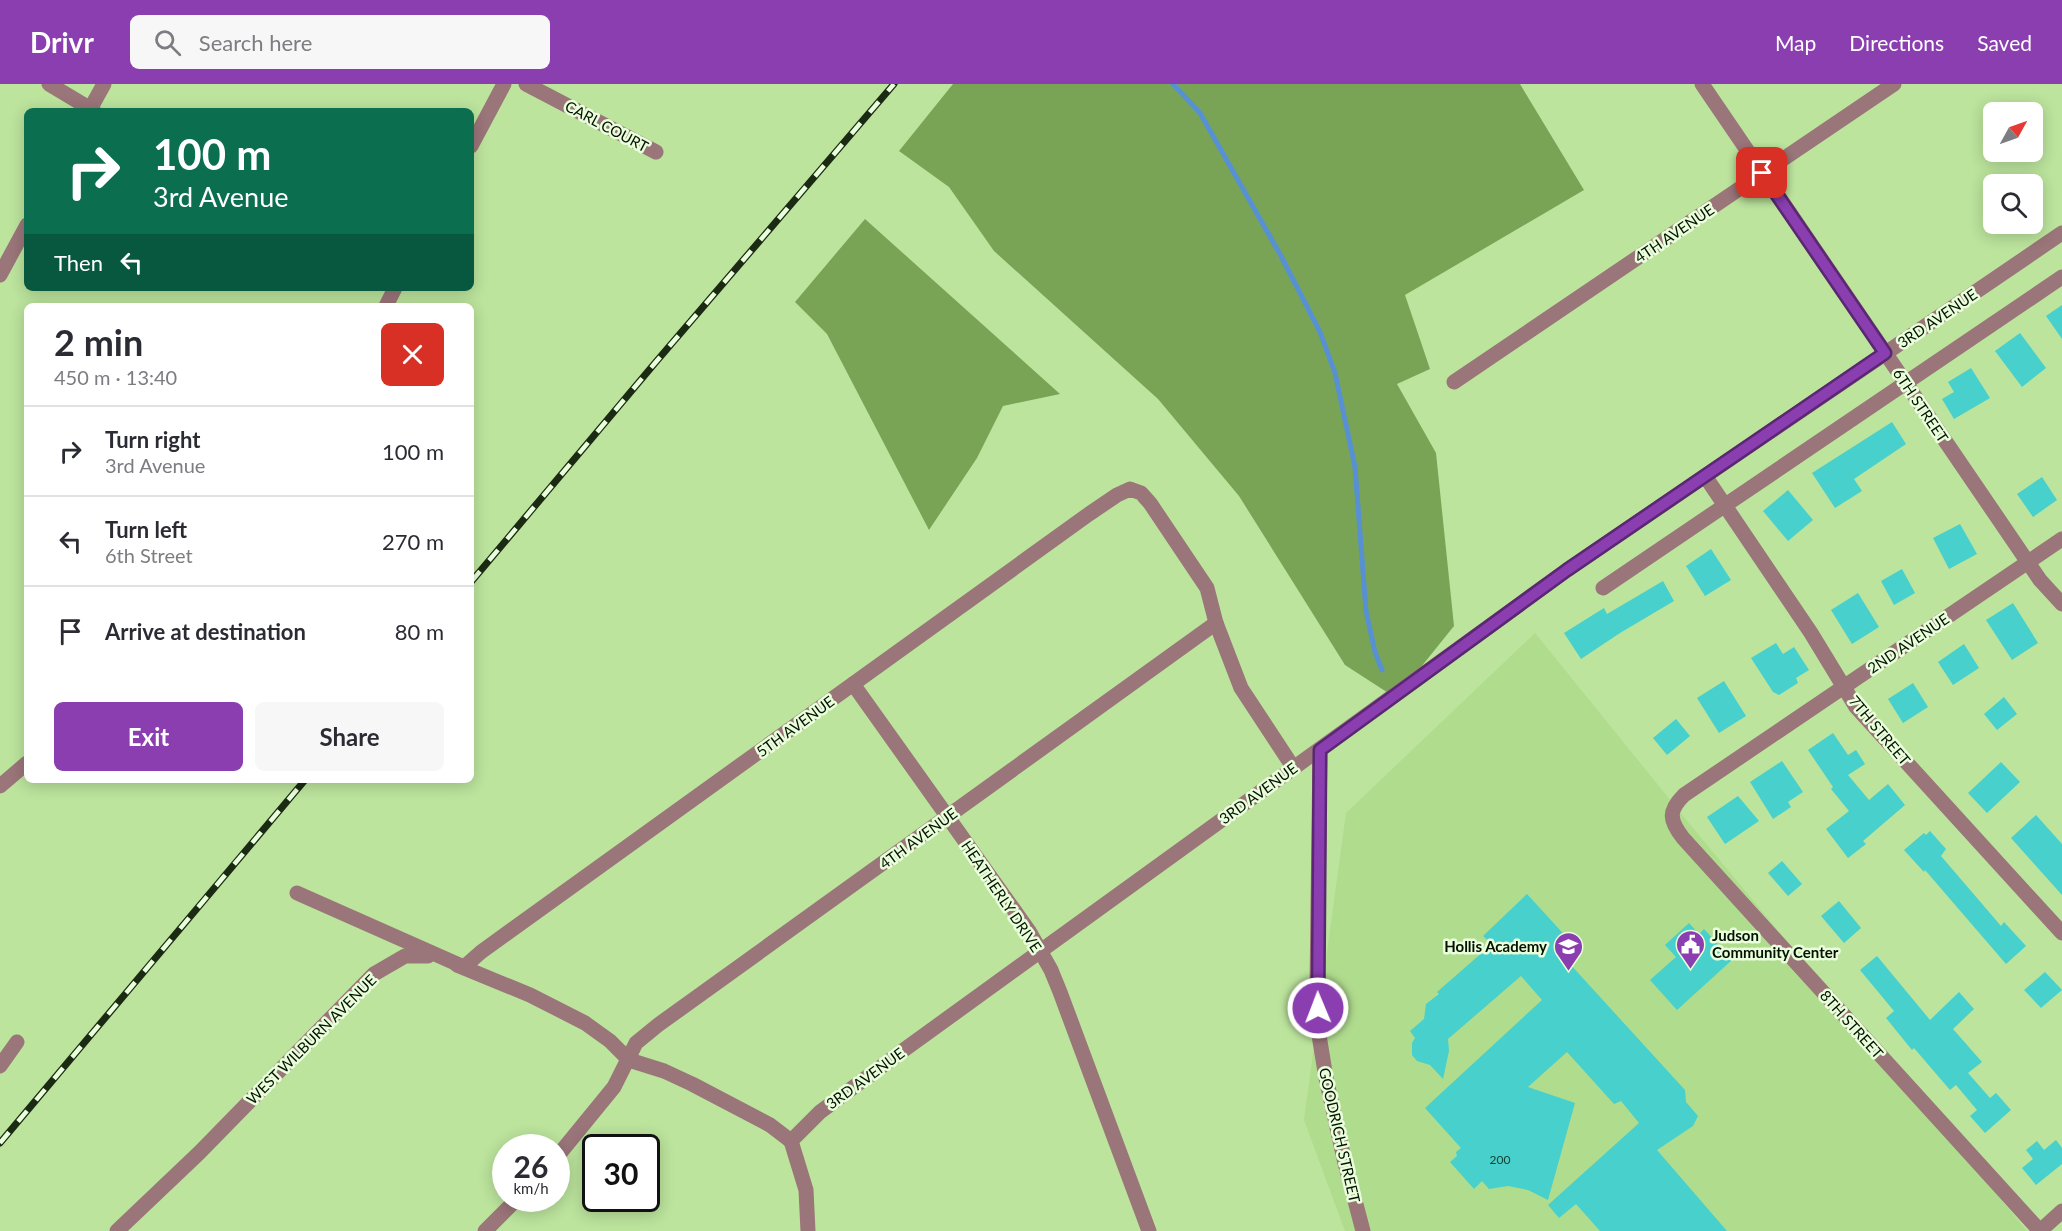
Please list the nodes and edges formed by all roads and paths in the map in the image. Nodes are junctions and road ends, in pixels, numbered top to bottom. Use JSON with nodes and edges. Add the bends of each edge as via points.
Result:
{"nodes":[{"id":1,"x":49,"y":84,"type":"edge"},
{"id":2,"x":104,"y":84,"type":"edge"},
{"id":3,"x":504,"y":84,"type":"edge"},
{"id":4,"x":526,"y":84,"type":"edge"},
{"id":5,"x":1702,"y":84,"type":"edge"},
{"id":6,"x":1894,"y":84,"type":"edge"},
{"id":7,"x":88,"y":108,"type":"edge"},
{"id":8,"x":92,"y":108,"type":"edge"},
{"id":9,"x":474,"y":140,"type":"edge"},
{"id":10,"x":656,"y":153,"type":"dead end"},
{"id":11,"x":1762,"y":173,"type":"junction"},
{"id":12,"x":24,"y":230,"type":"edge"},
{"id":13,"x":2062,"y":233,"type":"edge"},
{"id":14,"x":0,"y":274,"type":"edge"},
{"id":15,"x":2062,"y":277,"type":"edge"},
{"id":16,"x":1885,"y":353,"type":"junction"},
{"id":17,"x":1454,"y":382,"type":"dead end"},
{"id":18,"x":1906,"y":383,"type":"junction"},
{"id":19,"x":1705,"y":476,"type":"junction"},
{"id":20,"x":1726,"y":505,"type":"junction"},
{"id":21,"x":2062,"y":539,"type":"edge"},
{"id":22,"x":2028,"y":562,"type":"junction"},
{"id":23,"x":1603,"y":588,"type":"dead end"},
{"id":24,"x":2062,"y":604,"type":"edge"},
{"id":25,"x":1216,"y":623,"type":"junction"},
{"id":26,"x":853,"y":684,"type":"junction"},
{"id":27,"x":1844,"y":686,"type":"junction"},
{"id":28,"x":1320,"y":750,"type":"junction"},
{"id":29,"x":24,"y":766,"type":"edge"},
{"id":30,"x":1293,"y":767,"type":"junction"},
{"id":31,"x":0,"y":786,"type":"edge"},
{"id":32,"x":1672,"y":813,"type":"joint"},
{"id":33,"x":948,"y":817,"type":"junction"},
{"id":34,"x":297,"y":892,"type":"dead end"},
{"id":35,"x":2062,"y":933,"type":"edge"},
{"id":36,"x":1040,"y":951,"type":"junction"},
{"id":37,"x":464,"y":967,"type":"junction"},
{"id":38,"x":17,"y":1042,"type":"dead end"},
{"id":39,"x":629,"y":1060,"type":"junction"},
{"id":40,"x":0,"y":1066,"type":"edge"},
{"id":41,"x":570,"y":1141,"type":"edge"},
{"id":42,"x":791,"y":1141,"type":"junction"},
{"id":43,"x":2062,"y":1211,"type":"edge"},
{"id":44,"x":504,"y":1212,"type":"edge"},
{"id":45,"x":117,"y":1231,"type":"edge"},
{"id":46,"x":485,"y":1231,"type":"edge"},
{"id":47,"x":808,"y":1231,"type":"edge"},
{"id":48,"x":1149,"y":1231,"type":"edge"},
{"id":49,"x":1363,"y":1231,"type":"edge"},
{"id":50,"x":2040,"y":1231,"type":"edge"}],
"edges":[{"from":1,"to":7,"type":"street"},
{"from":2,"to":8,"type":"street"},
{"from":3,"to":9,"type":"street"},
{"from":4,"to":10,"type":"street","name":"CARL COURT"},
{"from":5,"to":11,"type":"street","name":"6TH STREET"},
{"from":6,"to":11,"type":"street","name":"4TH AVENUE"},
{"from":11,"to":16,"type":"street","name":"6TH STREET"},
{"from":11,"to":17,"type":"street","name":"4TH AVENUE"},
{"from":12,"to":14,"type":"street"},
{"from":13,"to":16,"type":"street","name":"3RD AVENUE"},
{"from":15,"to":18,"type":"street"},
{"from":16,"to":18,"type":"street","name":"6TH STREET"},
{"from":16,"to":19,"type":"street","name":"3RD AVENUE"},
{"from":18,"to":20,"type":"street"},
{"from":18,"to":22,"type":"street","name":"6TH STREET"},
{"from":19,"to":20,"type":"street","name":"7TH STREET"},
{"from":19,"to":28,"type":"street","name":"3RD AVENUE","via":[[1567,570]]},
{"from":20,"to":23,"type":"street"},
{"from":20,"to":27,"type":"street","name":"7TH STREET"},
{"from":21,"to":22,"type":"street","name":"2ND AVENUE"},
{"from":22,"to":24,"type":"street","name":"6TH STREET"},
{"from":22,"to":27,"type":"street","name":"2ND AVENUE"},
{"from":25,"to":26,"type":"street","name":"5TH AVENUE","via":[[1207,588],[1150,503],[1130,489],[1089,514]]},
{"from":25,"to":30,"type":"street","via":[[1241,688]]},
{"from":25,"to":33,"type":"street","name":"4TH AVENUE"},
{"from":26,"to":33,"type":"street","name":"HEATHERLY DRIVE"},
{"from":26,"to":37,"type":"street","name":"5TH AVENUE"},
{"from":27,"to":32,"type":"street","name":"2ND AVENUE","via":[[1684,795]]},
{"from":27,"to":35,"type":"street","name":"7TH STREET","via":[[1856,707]]},
{"from":28,"to":30,"type":"street","name":"3RD AVENUE"},
{"from":28,"to":49,"type":"street","name":"GOODRICH STREET","via":[[1318,1029]]},
{"from":29,"to":31,"type":"street"},
{"from":30,"to":36,"type":"street","name":"3RD AVENUE"},
{"from":32,"to":50,"type":"street","name":"8TH STREET","via":[[1683,838]]},
{"from":33,"to":36,"type":"street","name":"HEATHERLY DRIVE"},
{"from":33,"to":39,"type":"street","name":"4TH AVENUE","via":[[658,1025],[636,1043]]},
{"from":34,"to":37,"type":"street"},
{"from":36,"to":42,"type":"street","name":"3RD AVENUE","via":[[820,1112]]},
{"from":36,"to":48,"type":"street","name":"HEATHERLY DRIVE","via":[[1060,992]]},
{"from":37,"to":39,"type":"street","name":"WEST WILBURN AVENUE","via":[[585,1023]]},
{"from":37,"to":45,"type":"street","name":"WEST WILBURN AVENUE","via":[[413,955],[374,974]]},
{"from":38,"to":40,"type":"street"},
{"from":39,"to":41,"type":"street","name":"4TH AVENUE","via":[[614,1087]]},
{"from":39,"to":42,"type":"street","name":"WEST WILBURN AVENUE","via":[[692,1084],[770,1125]]},
{"from":42,"to":47,"type":"street","via":[[806,1190]]},
{"from":43,"to":50,"type":"street"},
{"from":44,"to":46,"type":"street"}]}
